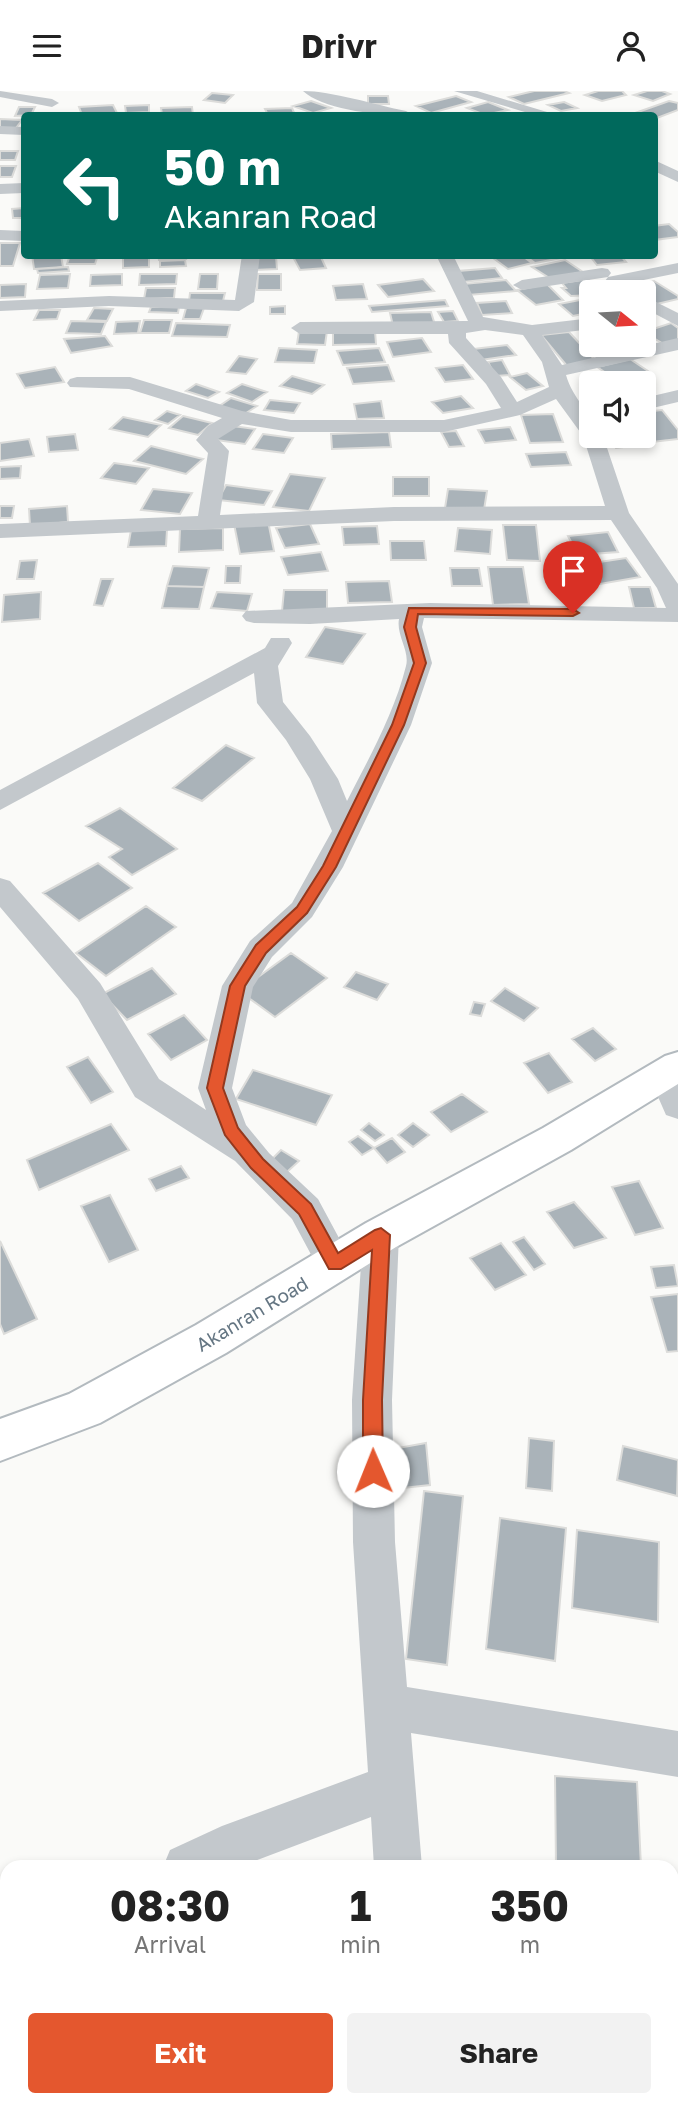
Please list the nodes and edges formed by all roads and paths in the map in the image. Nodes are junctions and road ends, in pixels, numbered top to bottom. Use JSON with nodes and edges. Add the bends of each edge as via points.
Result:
{"nodes":[{"id":1,"x":64,"y":91,"type":"edge"},
{"id":2,"x":310,"y":91,"type":"edge"},
{"id":3,"x":461,"y":91,"type":"edge"},
{"id":4,"x":0,"y":93,"type":"edge"},
{"id":5,"x":52,"y":103,"type":"junction"},
{"id":6,"x":44,"y":112,"type":"edge"},
{"id":7,"x":391,"y":112,"type":"edge"},
{"id":8,"x":539,"y":112,"type":"edge"},
{"id":9,"x":0,"y":130,"type":"edge"},
{"id":10,"x":21,"y":131,"type":"edge"},
{"id":11,"x":658,"y":166,"type":"edge"},
{"id":12,"x":678,"y":177,"type":"edge"},
{"id":13,"x":21,"y":188,"type":"edge"},
{"id":14,"x":0,"y":189,"type":"edge"},
{"id":15,"x":0,"y":235,"type":"edge"},
{"id":16,"x":21,"y":236,"type":"edge"},
{"id":17,"x":250,"y":259,"type":"edge"},
{"id":18,"x":446,"y":259,"type":"edge"},
{"id":19,"x":587,"y":259,"type":"edge"},
{"id":20,"x":678,"y":268,"type":"edge"},
{"id":21,"x":608,"y":277,"type":"junction"},
{"id":22,"x":613,"y":280,"type":"edge"},
{"id":23,"x":522,"y":285,"type":"dead end"},
{"id":24,"x":0,"y":307,"type":"edge"},
{"id":25,"x":656,"y":311,"type":"edge"},
{"id":26,"x":0,"y":313,"type":"edge"},
{"id":27,"x":678,"y":320,"type":"edge"},
{"id":28,"x":487,"y":325,"type":"junction"},
{"id":29,"x":579,"y":325,"type":"edge"},
{"id":30,"x":300,"y":328,"type":"dead end"},
{"id":31,"x":458,"y":328,"type":"junction"},
{"id":32,"x":530,"y":331,"type":"junction"},
{"id":33,"x":678,"y":344,"type":"edge"},
{"id":34,"x":558,"y":381,"type":"junction"},
{"id":35,"x":77,"y":383,"type":"dead end"},
{"id":36,"x":678,"y":396,"type":"edge"},
{"id":37,"x":656,"y":401,"type":"edge"},
{"id":38,"x":579,"y":410,"type":"edge"},
{"id":39,"x":513,"y":411,"type":"junction"},
{"id":40,"x":239,"y":417,"type":"junction"},
{"id":41,"x":596,"y":448,"type":"edge"},
{"id":42,"x":618,"y":513,"type":"junction"},
{"id":43,"x":208,"y":520,"type":"junction"},
{"id":44,"x":0,"y":531,"type":"edge"},
{"id":45,"x":678,"y":608,"type":"edge"},
{"id":46,"x":413,"y":611,"type":"junction"},
{"id":47,"x":678,"y":615,"type":"edge"},
{"id":48,"x":254,"y":616,"type":"dead end"},
{"id":49,"x":310,"y":617,"type":"junction"},
{"id":50,"x":274,"y":653,"type":"junction"},
{"id":51,"x":0,"y":801,"type":"edge"},
{"id":52,"x":346,"y":831,"type":"junction"},
{"id":53,"x":0,"y":888,"type":"edge"},
{"id":54,"x":673,"y":1082,"type":"edge"},
{"id":55,"x":250,"y":1155,"type":"junction"},
{"id":56,"x":381,"y":1235,"type":"junction"},
{"id":57,"x":335,"y":1264,"type":"junction"},
{"id":58,"x":0,"y":1440,"type":"edge"},
{"id":59,"x":385,"y":1706,"type":"junction"},
{"id":60,"x":678,"y":1753,"type":"edge"},
{"id":61,"x":394,"y":1785,"type":"junction"},
{"id":62,"x":201,"y":1860,"type":"edge"},
{"id":63,"x":398,"y":1860,"type":"edge"}],
"edges":[{"from":1,"to":5,"type":"street","via":[[48,96]]},
{"from":2,"to":7,"type":"street"},
{"from":3,"to":8,"type":"street"},
{"from":4,"to":5,"type":"street"},
{"from":5,"to":6,"type":"street"},
{"from":9,"to":10,"type":"street"},
{"from":11,"to":12,"type":"street"},
{"from":13,"to":14,"type":"street"},
{"from":15,"to":16,"type":"street"},
{"from":17,"to":24,"type":"street","via":[[245,302],[239,306],[109,301]]},
{"from":18,"to":28,"type":"street","via":[[476,320]]},
{"from":19,"to":21,"type":"street"},
{"from":20,"to":21,"type":"street"},
{"from":21,"to":22,"type":"street"},
{"from":21,"to":23,"type":"street"},
{"from":24,"to":26,"type":"street","via":[[5,309]]},
{"from":25,"to":27,"type":"street"},
{"from":28,"to":31,"type":"street"},
{"from":28,"to":32,"type":"street"},
{"from":29,"to":32,"type":"street"},
{"from":30,"to":31,"type":"street"},
{"from":31,"to":39,"type":"street","via":[[456,339],[494,381]]},
{"from":32,"to":34,"type":"street"},
{"from":33,"to":34,"type":"street"},
{"from":34,"to":38,"type":"street"},
{"from":34,"to":39,"type":"street"},
{"from":35,"to":40,"type":"street","via":[[131,383]]},
{"from":36,"to":37,"type":"street"},
{"from":39,"to":40,"type":"street","via":[[444,426],[291,426]]},
{"from":40,"to":43,"type":"street","via":[[206,440],[219,451]]},
{"from":41,"to":42,"type":"street"},
{"from":42,"to":43,"type":"street"},
{"from":42,"to":45,"type":"street"},
{"from":43,"to":44,"type":"street"},
{"from":46,"to":47,"type":"street"},
{"from":46,"to":49,"type":"street"},
{"from":46,"to":52,"type":"street","via":[[410,627],[420,663],[398,725]]},
{"from":48,"to":49,"type":"street"},
{"from":49,"to":50,"type":"street"},
{"from":50,"to":51,"type":"street"},
{"from":50,"to":52,"type":"street","via":[[266,666],[270,703],[324,779]]},
{"from":52,"to":55,"type":"street","via":[[302,910],[261,949],[238,986],[215,1088],[231,1131]]},
{"from":53,"to":55,"type":"street","via":[[89,991],[147,1089]]},
{"from":54,"to":56,"type":"main road","name":"Akanran Road"},
{"from":55,"to":57,"type":"street","via":[[305,1209]]},
{"from":56,"to":57,"type":"main road","name":"Akanran Road"},
{"from":56,"to":59,"type":"street","via":[[372,1400],[374,1542]]},
{"from":57,"to":58,"type":"main road","name":"Akanran Road","via":[[84,1409]]},
{"from":59,"to":60,"type":"street"},
{"from":59,"to":61,"type":"street"},
{"from":61,"to":62,"type":"street"},
{"from":61,"to":63,"type":"street"}]}
